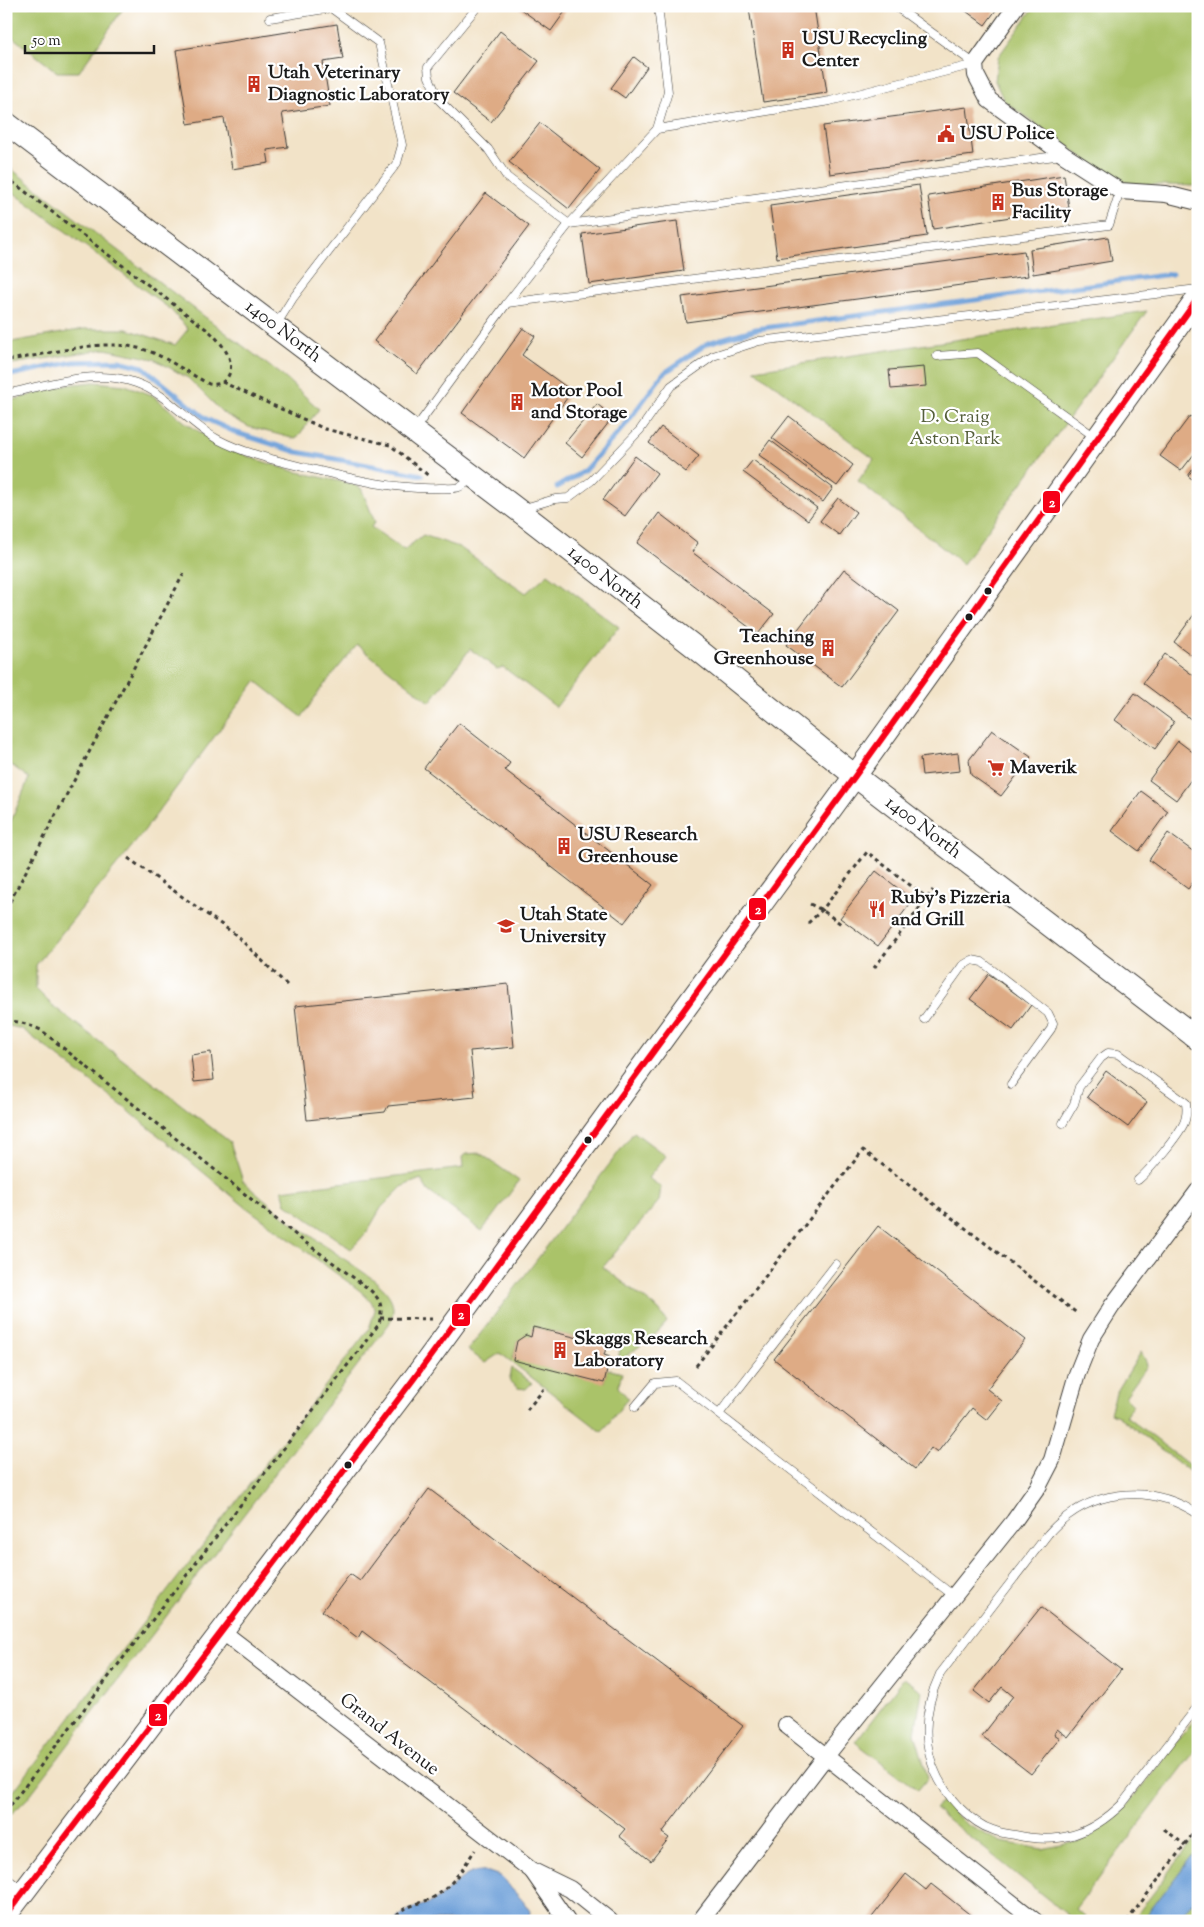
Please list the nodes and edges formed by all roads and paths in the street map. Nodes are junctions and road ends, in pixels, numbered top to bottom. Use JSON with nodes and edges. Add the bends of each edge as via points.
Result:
{"nodes":[{"id":1,"x":478,"y":6,"type":"edge"},
{"id":2,"x":658,"y":6,"type":"edge"},
{"id":3,"x":895,"y":6,"type":"edge"},
{"id":4,"x":1016,"y":6,"type":"edge"},
{"id":5,"x":270,"y":18,"type":"dead end"},
{"id":6,"x":975,"y":64,"type":"junction"},
{"id":7,"x":6,"y":123,"type":"edge"},
{"id":8,"x":657,"y":130,"type":"junction"},
{"id":9,"x":1064,"y":155,"type":"junction"},
{"id":10,"x":6,"y":177,"type":"edge"},
{"id":11,"x":1120,"y":191,"type":"junction"},
{"id":12,"x":1198,"y":202,"type":"edge"},
{"id":13,"x":569,"y":224,"type":"junction"},
{"id":14,"x":1198,"y":289,"type":"edge"},
{"id":15,"x":1198,"y":298,"type":"edge"},
{"id":16,"x":507,"y":304,"type":"junction"},
{"id":17,"x":275,"y":326,"type":"junction"},
{"id":18,"x":937,"y":356,"type":"dead end"},
{"id":19,"x":8,"y":360,"type":"edge"},
{"id":20,"x":7,"y":369,"type":"edge"},
{"id":21,"x":222,"y":382,"type":"junction"},
{"id":22,"x":11,"y":385,"type":"dead end"},
{"id":23,"x":6,"y":394,"type":"edge"},
{"id":24,"x":413,"y":431,"type":"junction"},
{"id":25,"x":1097,"y":438,"type":"junction"},
{"id":26,"x":474,"y":477,"type":"junction"},
{"id":27,"x":444,"y":488,"type":"junction"},
{"id":28,"x":518,"y":510,"type":"junction"},
{"id":29,"x":184,"y":573,"type":"dead end"},
{"id":30,"x":855,"y":776,"type":"junction"},
{"id":31,"x":128,"y":858,"type":"dead end"},
{"id":32,"x":933,"y":890,"type":"dead end"},
{"id":33,"x":927,"y":898,"type":"junction"},
{"id":34,"x":810,"y":904,"type":"dead end"},
{"id":35,"x":6,"y":909,"type":"edge"},
{"id":36,"x":822,"y":910,"type":"junction"},
{"id":37,"x":808,"y":923,"type":"dead end"},
{"id":38,"x":841,"y":924,"type":"dead end"},
{"id":39,"x":874,"y":968,"type":"dead end"},
{"id":40,"x":287,"y":985,"type":"dead end"},
{"id":41,"x":924,"y":1019,"type":"dead end"},
{"id":42,"x":6,"y":1021,"type":"edge"},
{"id":43,"x":1198,"y":1039,"type":"edge"},
{"id":44,"x":1011,"y":1084,"type":"dead end"},
{"id":45,"x":1063,"y":1123,"type":"dead end"},
{"id":46,"x":1138,"y":1180,"type":"dead end"},
{"id":47,"x":1198,"y":1191,"type":"edge"},
{"id":48,"x":836,"y":1264,"type":"dead end"},
{"id":49,"x":1078,"y":1314,"type":"dead end"},
{"id":50,"x":380,"y":1318,"type":"junction"},
{"id":51,"x":457,"y":1320,"type":"junction"},
{"id":52,"x":696,"y":1366,"type":"dead end"},
{"id":53,"x":544,"y":1389,"type":"dead end"},
{"id":54,"x":635,"y":1406,"type":"dead end"},
{"id":55,"x":527,"y":1410,"type":"dead end"},
{"id":56,"x":719,"y":1414,"type":"junction"},
{"id":57,"x":1198,"y":1514,"type":"edge"},
{"id":58,"x":954,"y":1596,"type":"junction"},
{"id":59,"x":223,"y":1632,"type":"junction"},
{"id":60,"x":1198,"y":1706,"type":"edge"},
{"id":61,"x":786,"y":1725,"type":"dead end"},
{"id":62,"x":826,"y":1756,"type":"junction"},
{"id":63,"x":6,"y":1811,"type":"edge"},
{"id":64,"x":1164,"y":1829,"type":"dead end"},
{"id":65,"x":1198,"y":1839,"type":"edge"},
{"id":66,"x":1184,"y":1845,"type":"junction"},
{"id":67,"x":475,"y":1850,"type":"dead end"},
{"id":68,"x":532,"y":1870,"type":"junction"},
{"id":69,"x":6,"y":1878,"type":"edge"},
{"id":70,"x":24,"y":1892,"type":"junction"},
{"id":71,"x":1198,"y":1911,"type":"edge"},
{"id":72,"x":6,"y":1915,"type":"edge"},
{"id":73,"x":1024,"y":1917,"type":"edge"},
{"id":74,"x":391,"y":1921,"type":"edge"},
{"id":75,"x":567,"y":1921,"type":"edge"},
{"id":76,"x":610,"y":1921,"type":"edge"},
{"id":77,"x":700,"y":1921,"type":"edge"},
{"id":78,"x":1127,"y":1921,"type":"edge"},
{"id":79,"x":1196,"y":1921,"type":"edge"}],
"edges":[{"from":1,"to":13,"type":"lane","via":[[428,67],[428,77],[440,100],[488,149],[507,177]]},
{"from":2,"to":8,"type":"lane","via":[[668,92]]},
{"from":3,"to":6,"type":"lane"},
{"from":4,"to":6,"type":"street"},
{"from":5,"to":17,"type":"lane","via":[[331,8],[379,43],[402,145],[398,163]]},
{"from":6,"to":8,"type":"lane","via":[[830,101]]},
{"from":6,"to":9,"type":"street","via":[[976,75],[989,100]]},
{"from":7,"to":17,"type":"main road","name":"1400 North"},
{"from":8,"to":13,"type":"lane"},
{"from":9,"to":11,"type":"street"},
{"from":9,"to":13,"type":"lane"},
{"from":10,"to":21,"type":"path","via":[[210,332],[229,358],[229,373]]},
{"from":11,"to":12,"type":"street","via":[[1166,194]]},
{"from":11,"to":16,"type":"lane","via":[[1109,225]]},
{"from":13,"to":16,"type":"lane"},
{"from":14,"to":28,"type":"lane","via":[[759,341],[713,356],[671,386],[640,430],[591,481],[568,498]]},
{"from":15,"to":25,"type":"main road"},
{"from":16,"to":24,"type":"lane"},
{"from":17,"to":24,"type":"main road","name":"1400 North"},
{"from":18,"to":25,"type":"lane","via":[[978,354]]},
{"from":19,"to":20,"type":"path"},
{"from":19,"to":21,"type":"path","via":[[104,344],[124,346],[157,355],[209,384]]},
{"from":20,"to":22,"type":"path"},
{"from":21,"to":27,"type":"path","via":[[325,429],[390,445]]},
{"from":23,"to":27,"type":"lane","via":[[101,377],[136,382],[153,390],[211,435],[243,450],[357,481],[424,489]]},
{"from":24,"to":26,"type":"main road","name":"1400 North"},
{"from":25,"to":30,"type":"main road"},
{"from":26,"to":27,"type":"lane","via":[[460,487]]},
{"from":26,"to":28,"type":"main road","name":"1400 North"},
{"from":28,"to":30,"type":"main road","name":"1400 North"},
{"from":29,"to":35,"type":"path"},
{"from":30,"to":43,"type":"main road","name":"1400 North"},
{"from":30,"to":51,"type":"main road"},
{"from":31,"to":40,"type":"path","via":[[236,935]]},
{"from":32,"to":33,"type":"path"},
{"from":33,"to":36,"type":"path","via":[[867,852]]},
{"from":33,"to":39,"type":"path"},
{"from":34,"to":36,"type":"path"},
{"from":36,"to":37,"type":"path"},
{"from":36,"to":38,"type":"path"},
{"from":41,"to":44,"type":"lane","via":[[962,966],[972,960],[982,962],[1048,1012],[1053,1023]]},
{"from":42,"to":50,"type":"path","via":[[27,1023],[42,1030],[302,1240],[369,1289],[378,1298],[382,1309]]},
{"from":45,"to":46,"type":"lane","via":[[1079,1087],[1108,1053],[1118,1054],[1186,1103],[1183,1124]]},
{"from":47,"to":58,"type":"street","via":[[1091,1339],[1077,1374],[1052,1460],[1038,1487]]},
{"from":48,"to":56,"type":"lane"},
{"from":49,"to":52,"type":"path","via":[[863,1150]]},
{"from":50,"to":51,"type":"path"},
{"from":50,"to":63,"type":"path","via":[[373,1332]]},
{"from":51,"to":59,"type":"main road"},
{"from":53,"to":55,"type":"path"},
{"from":54,"to":56,"type":"lane","via":[[655,1383],[676,1381]]},
{"from":56,"to":58,"type":"lane"},
{"from":57,"to":60,"type":"lane","via":[[1169,1499],[1138,1493],[1105,1498],[1066,1516],[1048,1534],[940,1674],[926,1715],[927,1745],[940,1785],[967,1816],[992,1830],[1033,1839],[1060,1838],[1096,1825],[1114,1812]]},
{"from":58,"to":62,"type":"street"},
{"from":59,"to":68,"type":"street","name":"Grand Avenue"},
{"from":59,"to":70,"type":"main road"},
{"from":61,"to":62,"type":"street"},
{"from":62,"to":73,"type":"street"},
{"from":62,"to":77,"type":"street"},
{"from":64,"to":66,"type":"path"},
{"from":65,"to":66,"type":"path","via":[[1192,1835]]},
{"from":66,"to":78,"type":"path"},
{"from":67,"to":74,"type":"path","via":[[452,1882],[435,1896],[407,1906]]},
{"from":68,"to":75,"type":"street","name":"Grand Avenue"},
{"from":68,"to":76,"type":"street","name":"Grand Avenue","via":[[570,1889]]},
{"from":69,"to":70,"type":"lane"},
{"from":70,"to":72,"type":"main road"},
{"from":71,"to":79,"type":"path","via":[[1193,1917]]}]}
